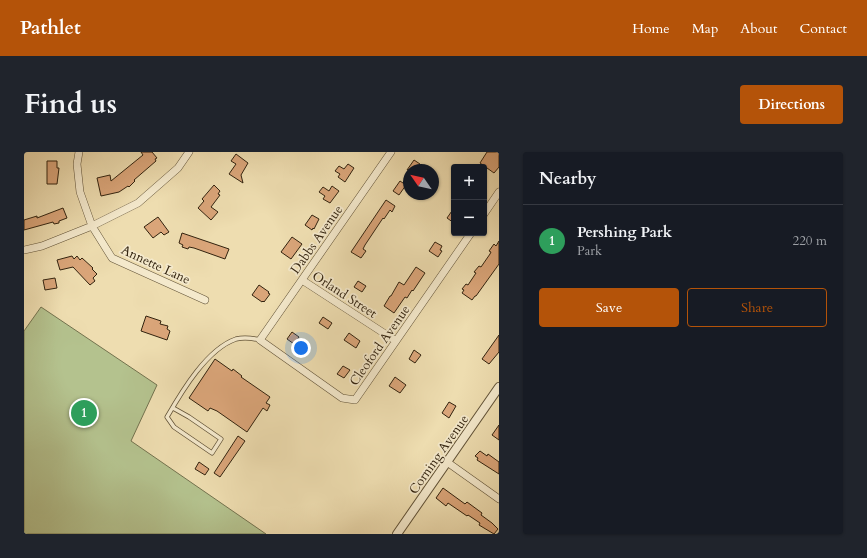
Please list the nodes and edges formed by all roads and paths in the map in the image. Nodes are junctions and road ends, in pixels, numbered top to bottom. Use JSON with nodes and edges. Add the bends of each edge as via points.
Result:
{"nodes":[{"id":1,"x":79,"y":152,"type":"edge"},
{"id":2,"x":189,"y":152,"type":"edge"},
{"id":3,"x":391,"y":152,"type":"edge"},
{"id":4,"x":499,"y":192,"type":"edge"},
{"id":5,"x":487,"y":210,"type":"edge"},
{"id":6,"x":92,"y":226,"type":"junction"},
{"id":7,"x":469,"y":236,"type":"edge"},
{"id":8,"x":24,"y":250,"type":"edge"},
{"id":9,"x":302,"y":280,"type":"junction"},
{"id":10,"x":205,"y":300,"type":"dead end"},
{"id":11,"x":260,"y":340,"type":"junction"},
{"id":12,"x":396,"y":341,"type":"junction"},
{"id":13,"x":499,"y":387,"type":"edge"},
{"id":14,"x":172,"y":408,"type":"junction"},
{"id":15,"x":447,"y":462,"type":"junction"},
{"id":16,"x":499,"y":499,"type":"edge"},
{"id":17,"x":397,"y":534,"type":"edge"}],
"edges":[{"from":1,"to":6,"type":"street","name":"Annette Lane","via":[[77,164],[80,192]]},
{"from":2,"to":6,"type":"street","via":[[178,168],[138,203]]},
{"from":3,"to":9,"type":"street","name":"Dabbs Avenue"},
{"from":4,"to":5,"type":"street"},
{"from":6,"to":8,"type":"street","via":[[42,246]]},
{"from":6,"to":10,"type":"street","name":"Annette Lane","via":[[112,258]]},
{"from":7,"to":12,"type":"street","name":"Cleoford Avenue"},
{"from":9,"to":11,"type":"street","name":"Dabbs Avenue"},
{"from":9,"to":12,"type":"street","name":"Orland Street"},
{"from":11,"to":12,"type":"street","name":"Cleoford Avenue","via":[[342,398],[355,400]]},
{"from":11,"to":14,"type":"lane","via":[[236,340],[216,351],[202,365]]},
{"from":13,"to":15,"type":"street","name":"Corning Avenue"},
{"from":14,"to":14,"type":"lane","via":[[167,417],[174,427],[212,452],[221,439]]},
{"from":15,"to":16,"type":"street"},
{"from":15,"to":17,"type":"street","name":"Corning Avenue"}]}
